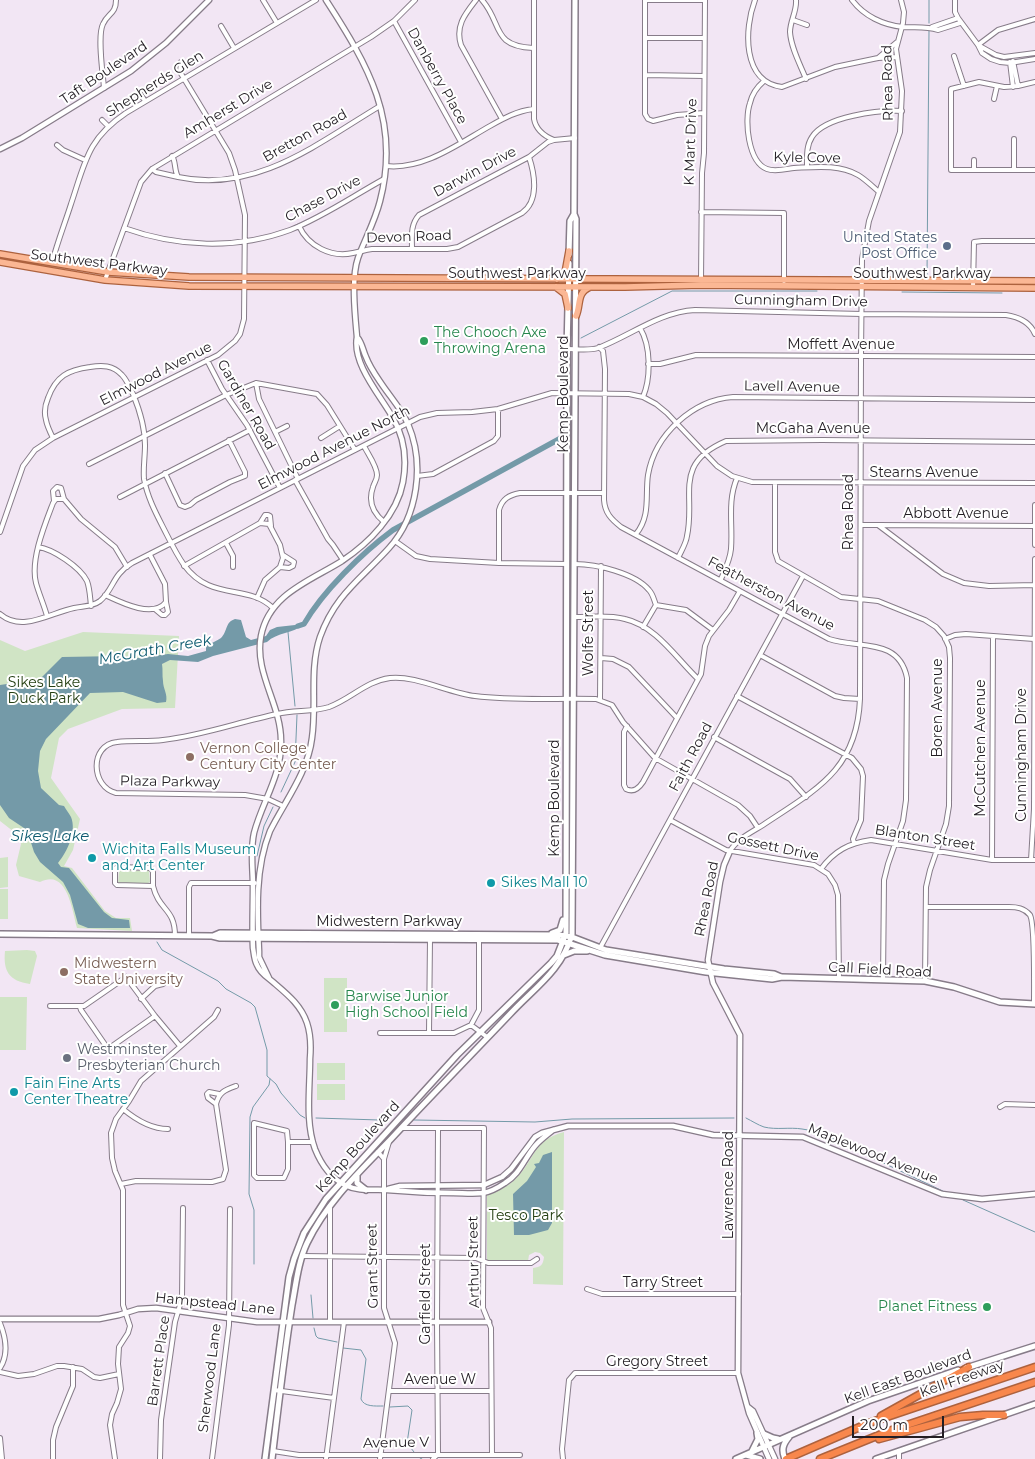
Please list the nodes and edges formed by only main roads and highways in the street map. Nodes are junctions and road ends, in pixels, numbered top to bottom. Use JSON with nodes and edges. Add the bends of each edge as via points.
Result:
{"nodes":[{"id":1,"x":575,"y":0,"type":"edge"},
{"id":2,"x":574,"y":214,"type":"junction"},
{"id":3,"x":569,"y":251,"type":"junction"},
{"id":4,"x":0,"y":254,"type":"edge"},
{"id":5,"x":0,"y":262,"type":"edge"},
{"id":6,"x":146,"y":275,"type":"junction"},
{"id":7,"x":457,"y":278,"type":"junction"},
{"id":8,"x":556,"y":279,"type":"junction"},
{"id":9,"x":569,"y":279,"type":"junction"},
{"id":10,"x":576,"y":279,"type":"junction"},
{"id":11,"x":645,"y":279,"type":"junction"},
{"id":12,"x":1035,"y":281,"type":"edge"},
{"id":13,"x":355,"y":282,"type":"junction"},
{"id":14,"x":701,"y":282,"type":"junction"},
{"id":15,"x":146,"y":284,"type":"junction"},
{"id":16,"x":973,"y":284,"type":"junction"},
{"id":17,"x":456,"y":286,"type":"junction"},
{"id":18,"x":554,"y":286,"type":"junction"},
{"id":19,"x":644,"y":286,"type":"junction"},
{"id":20,"x":568,"y":287,"type":"junction"},
{"id":21,"x":576,"y":287,"type":"junction"},
{"id":22,"x":593,"y":287,"type":"junction"},
{"id":23,"x":1035,"y":288,"type":"edge"},
{"id":24,"x":568,"y":308,"type":"junction"},
{"id":25,"x":576,"y":316,"type":"junction"},
{"id":26,"x":567,"y":564,"type":"junction"},
{"id":27,"x":575,"y":564,"type":"junction"},
{"id":28,"x":567,"y":617,"type":"junction"},
{"id":29,"x":575,"y":617,"type":"junction"},
{"id":30,"x":566,"y":908,"type":"junction"},
{"id":31,"x":0,"y":934,"type":"edge"},
{"id":32,"x":544,"y":934,"type":"junction"},
{"id":33,"x":430,"y":936,"type":"junction"},
{"id":34,"x":567,"y":939,"type":"junction"},
{"id":35,"x":594,"y":952,"type":"junction"},
{"id":36,"x":564,"y":956,"type":"junction"},
{"id":37,"x":642,"y":958,"type":"junction"},
{"id":38,"x":1034,"y":1004,"type":"edge"},
{"id":39,"x":443,"y":1071,"type":"junction"},
{"id":40,"x":450,"y":1077,"type":"junction"},
{"id":41,"x":373,"y":1148,"type":"junction"},
{"id":42,"x":378,"y":1152,"type":"junction"},
{"id":43,"x":357,"y":1176,"type":"junction"},
{"id":44,"x":366,"y":1190,"type":"road end"},
{"id":45,"x":296,"y":1254,"type":"junction"},
{"id":46,"x":302,"y":1256,"type":"junction"},
{"id":47,"x":286,"y":1322,"type":"junction"},
{"id":48,"x":1035,"y":1346,"type":"edge"},
{"id":49,"x":969,"y":1367,"type":"junction"},
{"id":50,"x":1035,"y":1367,"type":"edge"},
{"id":51,"x":1035,"y":1382,"type":"edge"},
{"id":52,"x":278,"y":1390,"type":"junction"},
{"id":53,"x":1035,"y":1404,"type":"edge"},
{"id":54,"x":1004,"y":1415,"type":"junction"},
{"id":55,"x":869,"y":1423,"type":"junction"},
{"id":56,"x":757,"y":1433,"type":"road end"},
{"id":57,"x":764,"y":1434,"type":"road end"},
{"id":58,"x":791,"y":1435,"type":"junction"},
{"id":59,"x":782,"y":1439,"type":"junction"},
{"id":60,"x":860,"y":1443,"type":"junction"},
{"id":61,"x":266,"y":1450,"type":"junction"},
{"id":62,"x":273,"y":1451,"type":"junction"},
{"id":63,"x":748,"y":1454,"type":"junction"},
{"id":64,"x":788,"y":1458,"type":"edge"},
{"id":65,"x":265,"y":1459,"type":"edge"},
{"id":66,"x":272,"y":1459,"type":"edge"},
{"id":67,"x":736,"y":1459,"type":"edge"},
{"id":68,"x":760,"y":1459,"type":"edge"},
{"id":69,"x":820,"y":1459,"type":"edge"},
{"id":70,"x":876,"y":1459,"type":"edge"}],
"edges":[{"from":1,"to":2,"type":"main road","name":"Kemp Boulevard"},
{"from":2,"to":3,"type":"main road","name":"Kemp Boulevard","via":[[570,221]]},
{"from":2,"to":10,"type":"main road","name":"Kemp Boulevard"},
{"from":3,"to":8,"type":"main road","via":[[565,273]]},
{"from":3,"to":9,"type":"main road","name":"Kemp Boulevard"},
{"from":4,"to":6,"type":"main road","name":"Southwest Parkway"},
{"from":5,"to":15,"type":"main road","name":"Southwest Parkway"},
{"from":6,"to":13,"type":"main road","name":"Southwest Parkway"},
{"from":6,"to":15,"type":"main road"},
{"from":7,"to":8,"type":"main road","name":"Southwest Parkway"},
{"from":7,"to":13,"type":"main road","name":"Southwest Parkway"},
{"from":7,"to":17,"type":"main road"},
{"from":8,"to":9,"type":"main road","name":"Southwest Parkway"},
{"from":9,"to":10,"type":"main road","name":"Southwest Parkway"},
{"from":9,"to":20,"type":"main road","name":"Kemp Boulevard"},
{"from":10,"to":11,"type":"main road","name":"Southwest Parkway"},
{"from":10,"to":21,"type":"main road","name":"Kemp Boulevard"},
{"from":11,"to":14,"type":"main road","name":"Southwest Parkway"},
{"from":11,"to":19,"type":"main road"},
{"from":12,"to":16,"type":"main road","name":"Southwest Parkway"},
{"from":13,"to":15,"type":"main road","name":"Southwest Parkway","via":[[246,286]]},
{"from":13,"to":17,"type":"main road","name":"Southwest Parkway"},
{"from":14,"to":16,"type":"main road","name":"Southwest Parkway"},
{"from":14,"to":19,"type":"main road","name":"Southwest Parkway"},
{"from":16,"to":23,"type":"main road","name":"Southwest Parkway"},
{"from":17,"to":18,"type":"main road","name":"Southwest Parkway"},
{"from":18,"to":20,"type":"main road","name":"Southwest Parkway"},
{"from":18,"to":24,"type":"main road","via":[[565,294]]},
{"from":19,"to":22,"type":"main road","name":"Southwest Parkway"},
{"from":20,"to":21,"type":"main road","name":"Southwest Parkway"},
{"from":20,"to":24,"type":"main road","name":"Kemp Boulevard"},
{"from":21,"to":22,"type":"main road","name":"Southwest Parkway"},
{"from":21,"to":25,"type":"main road","name":"Kemp Boulevard"},
{"from":22,"to":25,"type":"main road","via":[[581,292]]},
{"from":24,"to":26,"type":"main road","name":"Kemp Boulevard"},
{"from":25,"to":27,"type":"main road","name":"Kemp Boulevard"},
{"from":26,"to":27,"type":"main road"},
{"from":26,"to":28,"type":"main road","name":"Kemp Boulevard"},
{"from":27,"to":29,"type":"main road","name":"Kemp Boulevard"},
{"from":28,"to":29,"type":"main road"},
{"from":28,"to":30,"type":"main road","name":"Kemp Boulevard"},
{"from":29,"to":34,"type":"main road","name":"Kemp Boulevard","via":[[573,927]]},
{"from":30,"to":32,"type":"main road","via":[[561,929]]},
{"from":30,"to":34,"type":"main road","name":"Kemp Boulevard"},
{"from":31,"to":33,"type":"main road","name":"Midwestern Parkway"},
{"from":32,"to":33,"type":"main road","name":"Midwestern Parkway"},
{"from":32,"to":34,"type":"main road","name":"Midwestern Parkway"},
{"from":33,"to":34,"type":"main road","name":"Midwestern Parkway"},
{"from":34,"to":35,"type":"main road","name":"Call Field Road"},
{"from":34,"to":36,"type":"main road","name":"Kemp Boulevard"},
{"from":34,"to":37,"type":"main road","name":"Call Field Road"},
{"from":34,"to":39,"type":"main road","name":"Kemp Boulevard","via":[[551,963]]},
{"from":35,"to":36,"type":"main road","via":[[574,951]]},
{"from":35,"to":37,"type":"main road","name":"Call Field Road"},
{"from":36,"to":40,"type":"main road","name":"Kemp Boulevard"},
{"from":37,"to":38,"type":"main road","name":"Call Field Road","via":[[772,978],[925,981],[1000,1002]]},
{"from":39,"to":40,"type":"main road"},
{"from":39,"to":41,"type":"main road","name":"Kemp Boulevard"},
{"from":40,"to":42,"type":"main road","name":"Kemp Boulevard"},
{"from":41,"to":42,"type":"main road"},
{"from":41,"to":45,"type":"main road","name":"Kemp Boulevard","via":[[326,1199],[313,1217]]},
{"from":42,"to":43,"type":"main road","name":"Kemp Boulevard"},
{"from":43,"to":44,"type":"main road","via":[[357,1183]]},
{"from":43,"to":46,"type":"main road","name":"Kemp Boulevard","via":[[330,1207]]},
{"from":45,"to":46,"type":"main road"},
{"from":45,"to":47,"type":"main road","name":"Kemp Boulevard","via":[[288,1286]]},
{"from":46,"to":47,"type":"main road","name":"Kemp Boulevard"},
{"from":47,"to":52,"type":"main road","name":"Kemp Boulevard"},
{"from":48,"to":49,"type":"main road","name":"Kell East Boulevard"},
{"from":49,"to":55,"type":"highway"},
{"from":49,"to":58,"type":"main road","name":"Kell East Boulevard","via":[[868,1401]]},
{"from":50,"to":55,"type":"highway","name":"Kell Freeway"},
{"from":51,"to":60,"type":"highway","name":"Kell Freeway"},
{"from":52,"to":61,"type":"main road","name":"Kemp Boulevard"},
{"from":52,"to":62,"type":"main road","name":"Kemp Boulevard"},
{"from":53,"to":54,"type":"main road"},
{"from":54,"to":60,"type":"highway","via":[[960,1417]]},
{"from":54,"to":70,"type":"main road"},
{"from":55,"to":64,"type":"highway","name":"Kell Freeway"},
{"from":56,"to":63,"type":"main road","via":[[757,1443]]},
{"from":57,"to":59,"type":"main road"},
{"from":58,"to":59,"type":"main road","name":"Kell East Boulevard"},
{"from":58,"to":64,"type":"main road","via":[[782,1452]]},
{"from":59,"to":63,"type":"main road","name":"Kell East Boulevard"},
{"from":60,"to":69,"type":"highway","name":"Kell Freeway"},
{"from":61,"to":62,"type":"main road"},
{"from":61,"to":65,"type":"main road","name":"Kemp Boulevard"},
{"from":62,"to":66,"type":"main road","name":"Kemp Boulevard"},
{"from":63,"to":67,"type":"main road","name":"Kell East Boulevard"},
{"from":63,"to":68,"type":"main road"}]}
